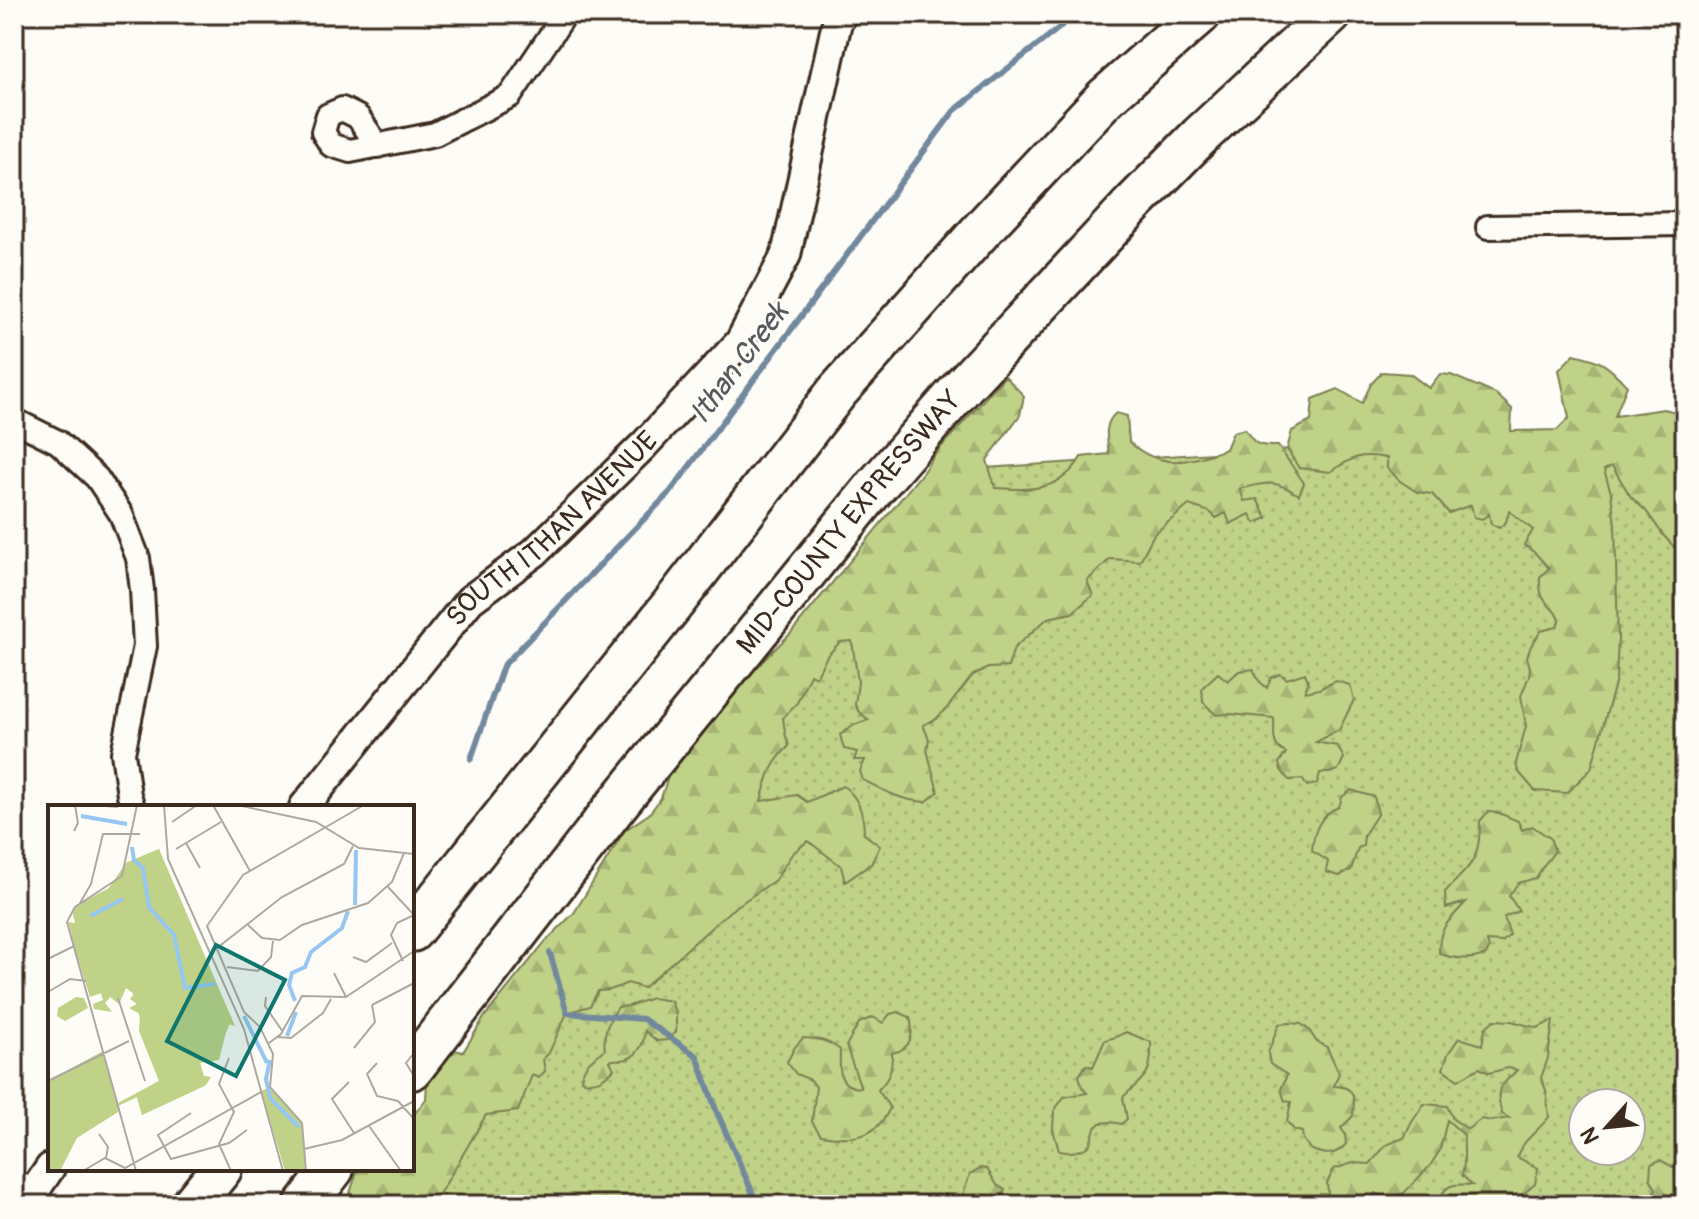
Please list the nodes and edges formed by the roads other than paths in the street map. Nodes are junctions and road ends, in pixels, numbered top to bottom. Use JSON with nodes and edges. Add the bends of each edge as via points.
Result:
{"nodes":[{"id":1,"x":565,"y":14,"type":"edge"},
{"id":2,"x":843,"y":14,"type":"edge"},
{"id":3,"x":1200,"y":14,"type":"edge"},
{"id":4,"x":1331,"y":14,"type":"edge"},
{"id":5,"x":378,"y":146,"type":"dead end"},
{"id":6,"x":1685,"y":224,"type":"edge"},
{"id":7,"x":1488,"y":227,"type":"dead end"},
{"id":8,"x":14,"y":420,"type":"edge"},
{"id":9,"x":132,"y":805,"type":"edge"},
{"id":10,"x":306,"y":805,"type":"edge"},
{"id":11,"x":414,"y":928,"type":"edge"},
{"id":12,"x":414,"y":1066,"type":"edge"},
{"id":13,"x":48,"y":1170,"type":"edge"},
{"id":14,"x":219,"y":1171,"type":"edge"},
{"id":15,"x":331,"y":1171,"type":"edge"},
{"id":16,"x":24,"y":1193,"type":"edge"},
{"id":17,"x":192,"y":1205,"type":"edge"},
{"id":18,"x":305,"y":1205,"type":"edge"}],
"edges":[{"from":1,"to":5,"type":"street","via":[[510,96],[435,134]]},
{"from":2,"to":10,"type":"street","name":"SOUTH ITHAN AVENUE","via":[[786,255],[740,342],[535,552],[470,600]]},
{"from":3,"to":11,"type":"highway","via":[[1105,98],[837,392]]},
{"from":4,"to":12,"type":"highway","name":"MID-COUNTY EXPRESSWAY","via":[[1134,203],[876,486],[615,807]]},
{"from":6,"to":7,"type":"street"},
{"from":8,"to":9,"type":"street","via":[[58,442],[97,478],[121,514],[138,558],[145,646],[123,753]]},
{"from":13,"to":16,"type":"street"},
{"from":14,"to":17,"type":"highway"},
{"from":15,"to":18,"type":"highway"}]}
